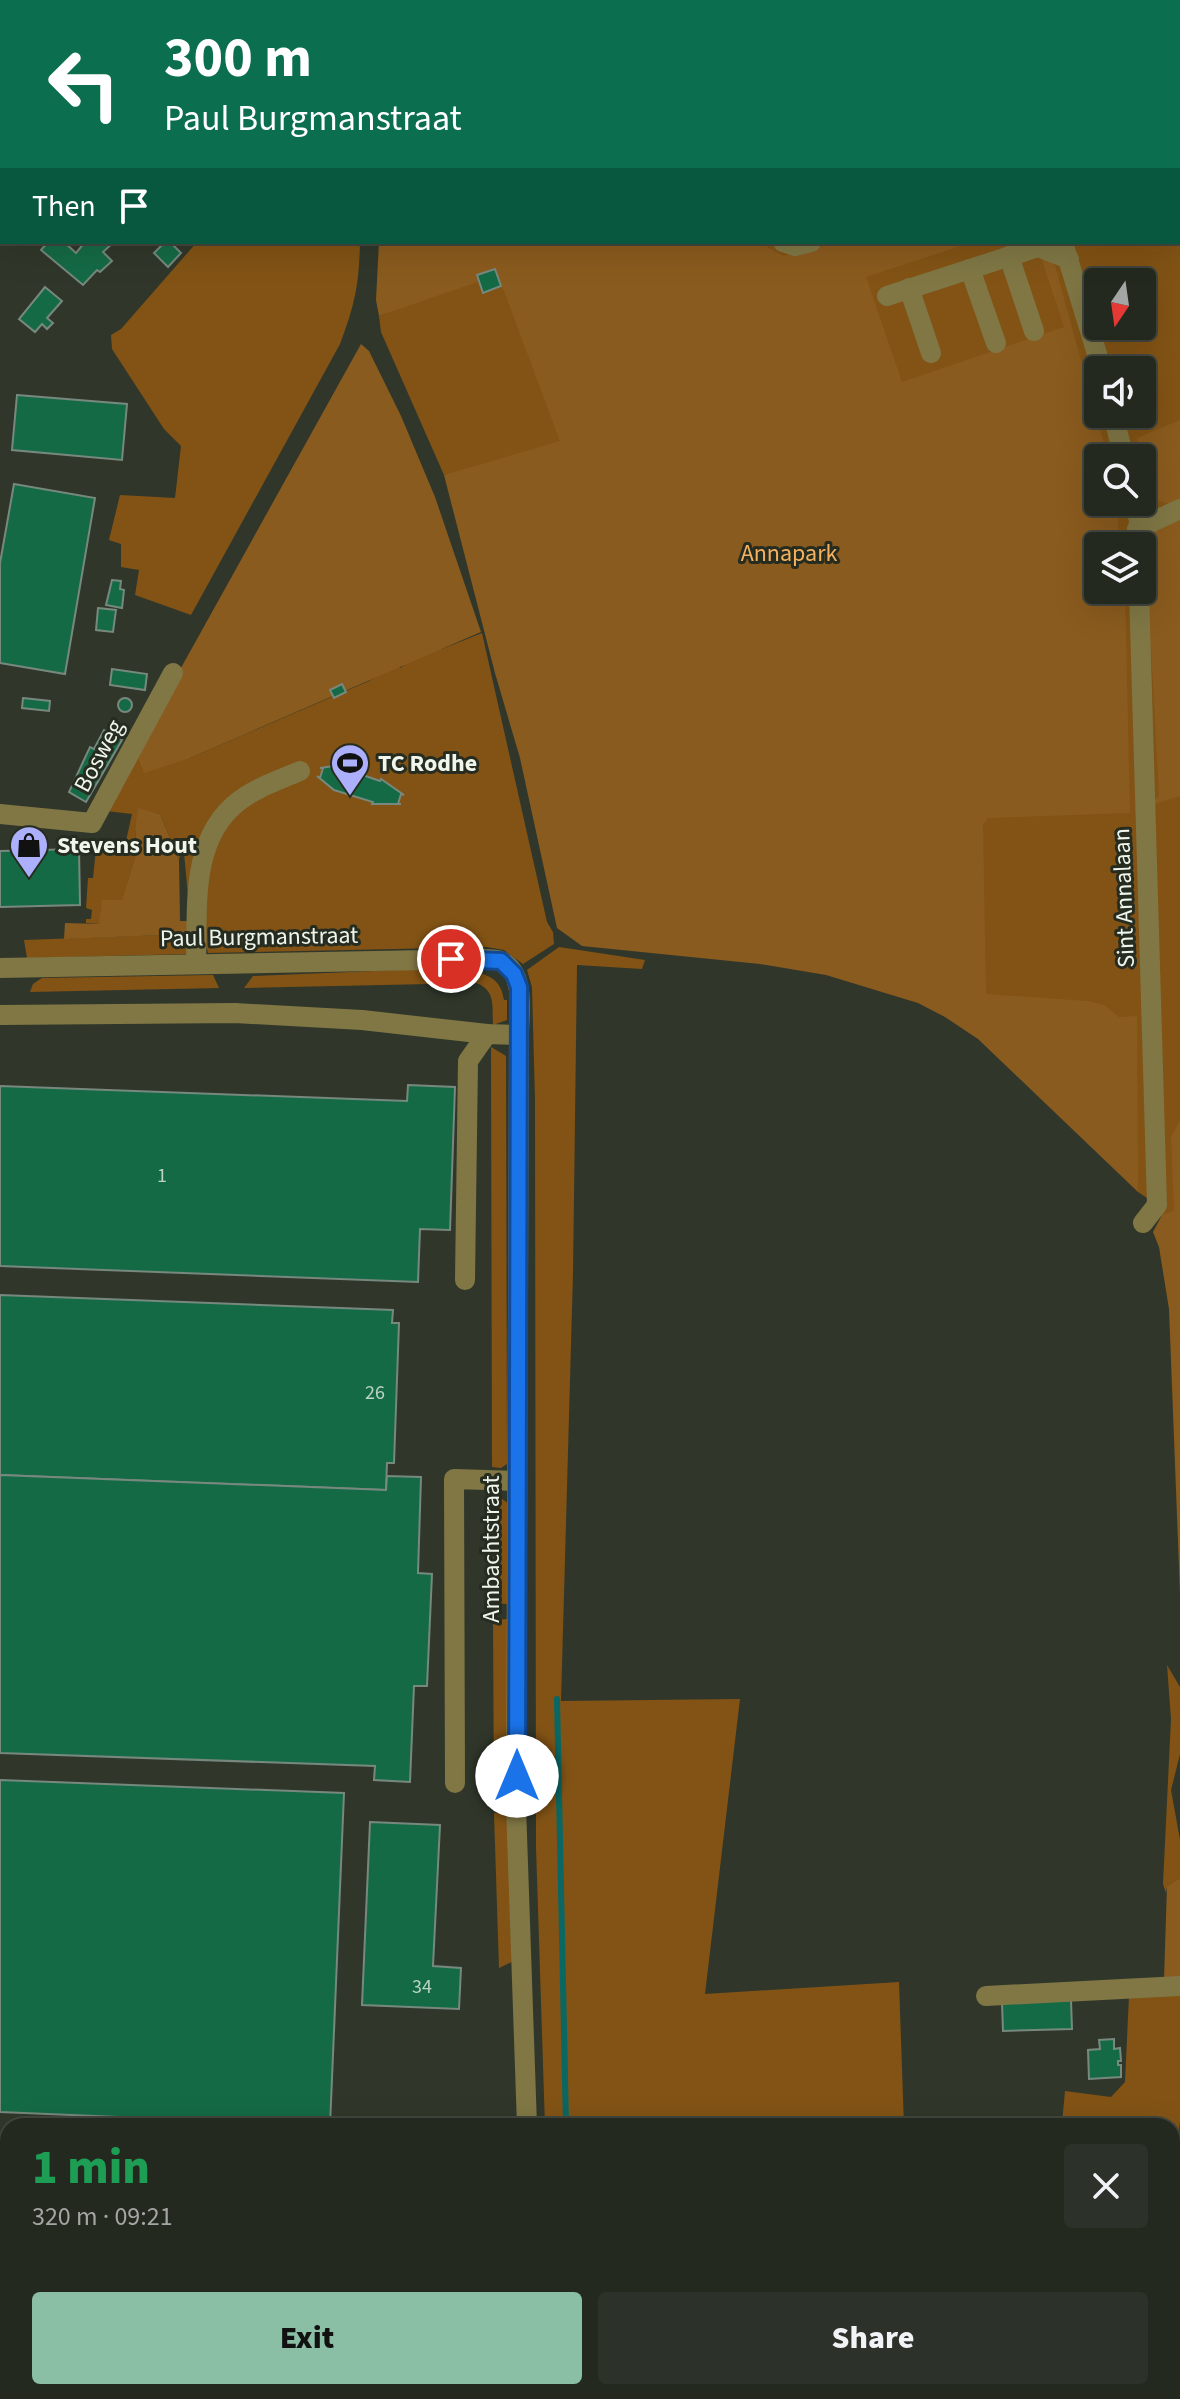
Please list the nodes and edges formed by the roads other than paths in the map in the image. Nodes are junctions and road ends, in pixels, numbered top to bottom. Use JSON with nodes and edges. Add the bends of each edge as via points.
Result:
{"nodes":[{"id":1,"x":1039,"y":244,"type":"edge"},
{"id":2,"x":1066,"y":250,"type":"edge"},
{"id":3,"x":1009,"y":256,"type":"junction"},
{"id":4,"x":970,"y":269,"type":"junction"},
{"id":5,"x":909,"y":288,"type":"junction"},
{"id":6,"x":887,"y":296,"type":"dead end"},
{"id":7,"x":1034,"y":331,"type":"dead end"},
{"id":8,"x":996,"y":343,"type":"dead end"},
{"id":9,"x":931,"y":353,"type":"dead end"},
{"id":10,"x":1098,"y":356,"type":"edge"},
{"id":11,"x":1180,"y":509,"type":"edge"},
{"id":12,"x":1147,"y":532,"type":"edge"},
{"id":13,"x":1139,"y":604,"type":"edge"},
{"id":14,"x":173,"y":673,"type":"dead end"},
{"id":15,"x":300,"y":771,"type":"dead end"},
{"id":16,"x":0,"y":814,"type":"edge"},
{"id":17,"x":196,"y":964,"type":"junction"},
{"id":18,"x":0,"y":968,"type":"edge"},
{"id":19,"x":514,"y":974,"type":"joint"},
{"id":20,"x":0,"y":1015,"type":"edge"},
{"id":21,"x":487,"y":1034,"type":"junction"},
{"id":22,"x":519,"y":1035,"type":"junction"},
{"id":23,"x":1143,"y":1223,"type":"dead end"},
{"id":24,"x":465,"y":1280,"type":"dead end"},
{"id":25,"x":517,"y":1481,"type":"junction"},
{"id":26,"x":455,"y":1783,"type":"dead end"},
{"id":27,"x":1180,"y":1986,"type":"edge"},
{"id":28,"x":986,"y":1996,"type":"dead end"},
{"id":29,"x":527,"y":2118,"type":"edge"}],
"edges":[{"from":1,"to":2,"type":"street"},
{"from":1,"to":3,"type":"street"},
{"from":2,"to":10,"type":"street"},
{"from":3,"to":4,"type":"street"},
{"from":3,"to":7,"type":"street"},
{"from":4,"to":5,"type":"street"},
{"from":4,"to":8,"type":"street"},
{"from":5,"to":6,"type":"street"},
{"from":5,"to":9,"type":"street"},
{"from":11,"to":12,"type":"street"},
{"from":13,"to":23,"type":"street","name":"Sint Annalaan","via":[[1157,1205]]},
{"from":14,"to":16,"type":"street","name":"Bosweg","via":[[92,823]]},
{"from":15,"to":17,"type":"street","via":[[237,802],[217,824],[200,860]]},
{"from":17,"to":18,"type":"street","name":"Paul Burgmanstraat"},
{"from":17,"to":19,"type":"street","name":"Paul Burgmanstraat","via":[[481,959],[501,961]]},
{"from":19,"to":22,"type":"street","name":"Ambachtstraat"},
{"from":20,"to":21,"type":"street","via":[[235,1013]]},
{"from":21,"to":22,"type":"street"},
{"from":21,"to":24,"type":"street","via":[[468,1061]]},
{"from":22,"to":25,"type":"street","name":"Ambachtstraat"},
{"from":25,"to":26,"type":"street","via":[[454,1479]]},
{"from":25,"to":29,"type":"street","name":"Ambachtstraat","via":[[516,1806]]},
{"from":27,"to":28,"type":"street"}]}
